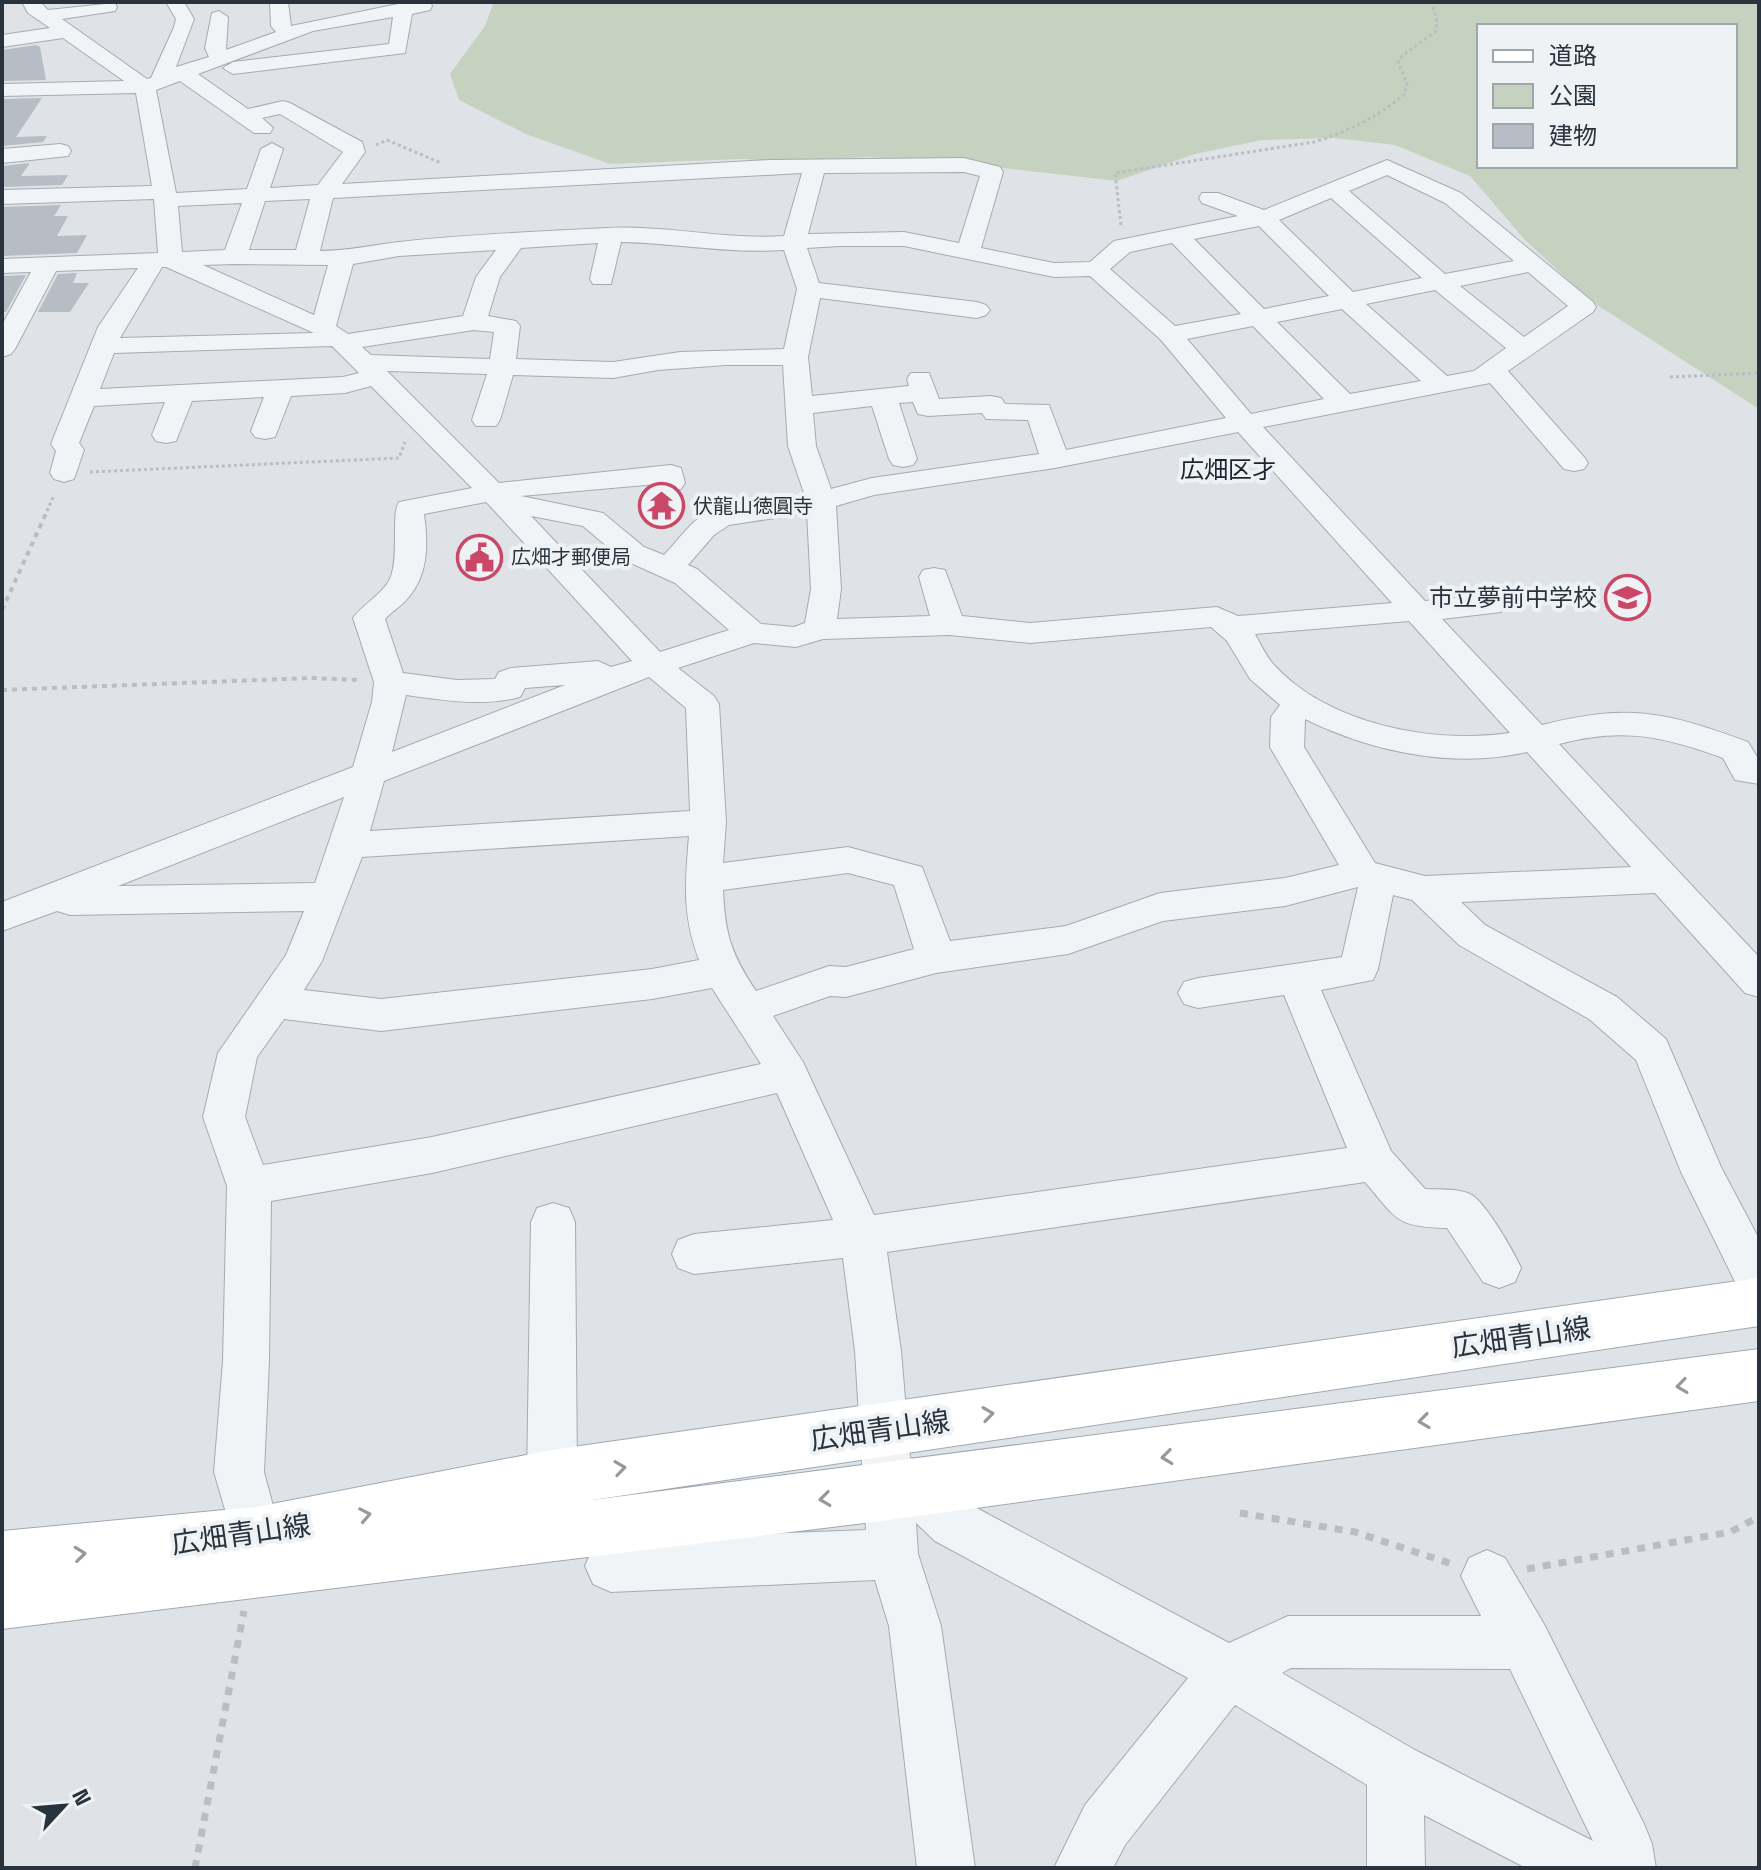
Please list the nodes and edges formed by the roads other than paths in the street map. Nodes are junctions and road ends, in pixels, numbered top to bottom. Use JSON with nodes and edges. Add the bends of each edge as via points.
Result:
{"nodes":[{"id":1,"x":175,"y":2,"type":"edge"},
{"id":2,"x":279,"y":2,"type":"edge"},
{"id":3,"x":108,"y":7,"type":"dead end"},
{"id":4,"x":38,"y":9,"type":"edge"},
{"id":5,"x":340,"y":14,"type":"edge"},
{"id":6,"x":184,"y":27,"type":"junction"},
{"id":7,"x":66,"y":32,"type":"junction"},
{"id":8,"x":287,"y":33,"type":"junction"},
{"id":9,"x":2,"y":41,"type":"edge"},
{"id":10,"x":259,"y":42,"type":"junction"},
{"id":11,"x":336,"y":57,"type":"junction"},
{"id":12,"x":226,"y":63,"type":"junction"},
{"id":13,"x":272,"y":64,"type":"junction"},
{"id":14,"x":162,"y":79,"type":"junction"},
{"id":15,"x":2,"y":90,"type":"edge"},
{"id":16,"x":272,"y":149,"type":"dead end"},
{"id":17,"x":60,"y":151,"type":"dead end"},
{"id":18,"x":2,"y":156,"type":"edge"},
{"id":19,"x":815,"y":167,"type":"junction"},
{"id":20,"x":1334,"y":189,"type":"junction"},
{"id":21,"x":323,"y":193,"type":"junction"},
{"id":22,"x":164,"y":196,"type":"junction"},
{"id":23,"x":2,"y":197,"type":"edge"},
{"id":24,"x":254,"y":197,"type":"junction"},
{"id":25,"x":1210,"y":198,"type":"dead end"},
{"id":26,"x":479,"y":200,"type":"junction"},
{"id":27,"x":402,"y":204,"type":"junction"},
{"id":28,"x":801,"y":215,"type":"junction"},
{"id":29,"x":838,"y":216,"type":"dead end"},
{"id":30,"x":1264,"y":218,"type":"junction"},
{"id":31,"x":611,"y":235,"type":"junction"},
{"id":32,"x":1177,"y":235,"type":"junction"},
{"id":33,"x":485,"y":243,"type":"junction"},
{"id":34,"x":512,"y":244,"type":"junction"},
{"id":35,"x":794,"y":244,"type":"junction"},
{"id":36,"x":399,"y":249,"type":"junction"},
{"id":37,"x":968,"y":252,"type":"junction"},
{"id":38,"x":235,"y":257,"type":"junction"},
{"id":39,"x":306,"y":257,"type":"junction"},
{"id":40,"x":342,"y":258,"type":"junction"},
{"id":41,"x":163,"y":260,"type":"junction"},
{"id":42,"x":1533,"y":264,"type":"junction"},
{"id":43,"x":47,"y":265,"type":"junction"},
{"id":44,"x":2,"y":266,"type":"edge"},
{"id":45,"x":1096,"y":269,"type":"junction"},
{"id":46,"x":602,"y":279,"type":"dead end"},
{"id":47,"x":1440,"y":282,"type":"junction"},
{"id":48,"x":809,"y":289,"type":"junction"},
{"id":49,"x":1347,"y":300,"type":"junction"},
{"id":50,"x":977,"y":310,"type":"dead end"},
{"id":51,"x":1258,"y":317,"type":"junction"},
{"id":52,"x":474,"y":322,"type":"junction"},
{"id":53,"x":1170,"y":335,"type":"junction"},
{"id":54,"x":334,"y":336,"type":"junction"},
{"id":55,"x":103,"y":346,"type":"junction"},
{"id":56,"x":2,"y":349,"type":"edge"},
{"id":57,"x":1523,"y":349,"type":"junction"},
{"id":58,"x":795,"y":357,"type":"junction"},
{"id":59,"x":502,"y":368,"type":"junction"},
{"id":60,"x":370,"y":370,"type":"junction"},
{"id":61,"x":1493,"y":370,"type":"junction"},
{"id":62,"x":1441,"y":385,"type":"junction"},
{"id":63,"x":280,"y":389,"type":"junction"},
{"id":64,"x":181,"y":394,"type":"junction"},
{"id":65,"x":883,"y":397,"type":"junction"},
{"id":66,"x":84,"y":398,"type":"junction"},
{"id":67,"x":1344,"y":404,"type":"junction"},
{"id":68,"x":798,"y":406,"type":"junction"},
{"id":69,"x":486,"y":420,"type":"dead end"},
{"id":70,"x":1244,"y":423,"type":"junction"},
{"id":71,"x":265,"y":431,"type":"dead end"},
{"id":72,"x":166,"y":435,"type":"dead end"},
{"id":73,"x":903,"y":459,"type":"dead end"},
{"id":74,"x":1055,"y":460,"type":"junction"},
{"id":75,"x":1574,"y":463,"type":"dead end"},
{"id":76,"x":64,"y":473,"type":"road end"},
{"id":77,"x":671,"y":483,"type":"dead end"},
{"id":78,"x":497,"y":497,"type":"junction"},
{"id":79,"x":821,"y":502,"type":"junction"},
{"id":80,"x":667,"y":570,"type":"junction"},
{"id":81,"x":934,"y":577,"type":"dead end"},
{"id":82,"x":1490,"y":605,"type":"dead end"},
{"id":83,"x":1415,"y":610,"type":"junction"},
{"id":84,"x":949,"y":625,"type":"junction"},
{"id":85,"x":1235,"y":626,"type":"junction"},
{"id":86,"x":820,"y":629,"type":"junction"},
{"id":87,"x":752,"y":633,"type":"junction"},
{"id":88,"x":638,"y":670,"type":"junction"},
{"id":89,"x":390,"y":682,"type":"junction"},
{"id":90,"x":1301,"y":703,"type":"junction"},
{"id":91,"x":1533,"y":737,"type":"junction"},
{"id":92,"x":1759,"y":772,"type":"edge"},
{"id":93,"x":367,"y":776,"type":"junction"},
{"id":94,"x":708,"y":822,"type":"junction"},
{"id":95,"x":348,"y":845,"type":"junction"},
{"id":96,"x":1370,"y":876,"type":"junction"},
{"id":97,"x":704,"y":879,"type":"junction"},
{"id":98,"x":1663,"y":879,"type":"junction"},
{"id":99,"x":1425,"y":890,"type":"junction"},
{"id":100,"x":327,"y":897,"type":"junction"},
{"id":101,"x":44,"y":902,"type":"junction"},
{"id":102,"x":2,"y":917,"type":"edge"},
{"id":103,"x":936,"y":958,"type":"junction"},
{"id":104,"x":722,"y":971,"type":"junction"},
{"id":105,"x":1297,"y":979,"type":"junction"},
{"id":106,"x":1759,"y":982,"type":"edge"},
{"id":107,"x":1198,"y":993,"type":"dead end"},
{"id":108,"x":274,"y":1002,"type":"junction"},
{"id":109,"x":749,"y":1009,"type":"junction"},
{"id":110,"x":789,"y":1074,"type":"junction"},
{"id":111,"x":1374,"y":1162,"type":"junction"},
{"id":112,"x":249,"y":1186,"type":"junction"},
{"id":113,"x":553,"y":1222,"type":"dead end"},
{"id":114,"x":862,"y":1236,"type":"junction"},
{"id":115,"x":694,"y":1254,"type":"dead end"},
{"id":116,"x":1499,"y":1268,"type":"dead end"},
{"id":117,"x":1759,"y":1284,"type":"edge"},
{"id":118,"x":1759,"y":1302,"type":"edge"},
{"id":119,"x":1759,"y":1375,"type":"edge"},
{"id":120,"x":887,"y":1448,"type":"junction"},
{"id":121,"x":552,"y":1478,"type":"junction"},
{"id":122,"x":254,"y":1554,"type":"junction"},
{"id":123,"x":893,"y":1554,"type":"junction"},
{"id":124,"x":2,"y":1561,"type":"edge"},
{"id":125,"x":611,"y":1566,"type":"dead end"},
{"id":126,"x":1487,"y":1576,"type":"dead end"},
{"id":127,"x":2,"y":1599,"type":"edge"},
{"id":128,"x":1525,"y":1643,"type":"junction"},
{"id":129,"x":1228,"y":1671,"type":"junction"},
{"id":130,"x":1395,"y":1770,"type":"junction"},
{"id":131,"x":946,"y":1868,"type":"edge"},
{"id":132,"x":1083,"y":1868,"type":"edge"},
{"id":133,"x":1396,"y":1868,"type":"edge"},
{"id":134,"x":1585,"y":1868,"type":"edge"},
{"id":135,"x":1627,"y":1868,"type":"edge"}],
"edges":[{"from":1,"to":6,"type":"street"},
{"from":2,"to":8,"type":"street","via":[[281,26]]},
{"from":3,"to":4,"type":"street"},
{"from":4,"to":7,"type":"street"},
{"from":5,"to":8,"type":"street"},
{"from":5,"to":11,"type":"street"},
{"from":5,"to":11,"type":"street","via":[[413,7],[398,49]]},
{"from":6,"to":12,"type":"street","via":[[219,20],[215,48]]},
{"from":6,"to":14,"type":"street"},
{"from":7,"to":9,"type":"street"},
{"from":7,"to":14,"type":"street"},
{"from":8,"to":10,"type":"street"},
{"from":10,"to":12,"type":"street"},
{"from":10,"to":13,"type":"street"},
{"from":11,"to":13,"type":"street"},
{"from":12,"to":13,"type":"street"},
{"from":12,"to":14,"type":"street"},
{"from":14,"to":15,"type":"street"},
{"from":14,"to":21,"type":"street","via":[[254,122],[283,107],[354,147]]},
{"from":14,"to":22,"type":"street"},
{"from":16,"to":24,"type":"street"},
{"from":17,"to":18,"type":"street"},
{"from":19,"to":26,"type":"street"},
{"from":19,"to":28,"type":"street"},
{"from":19,"to":37,"type":"street","via":[[964,165],[992,172]]},
{"from":20,"to":30,"type":"street"},
{"from":20,"to":42,"type":"street","via":[[1387,167],[1453,198]]},
{"from":20,"to":47,"type":"street"},
{"from":21,"to":24,"type":"street"},
{"from":21,"to":27,"type":"street"},
{"from":21,"to":39,"type":"street"},
{"from":22,"to":23,"type":"street"},
{"from":22,"to":24,"type":"street"},
{"from":22,"to":41,"type":"street"},
{"from":24,"to":38,"type":"street"},
{"from":25,"to":30,"type":"street"},
{"from":26,"to":27,"type":"street"},
{"from":26,"to":33,"type":"street"},
{"from":27,"to":36,"type":"street"},
{"from":28,"to":29,"type":"street"},
{"from":28,"to":35,"type":"street"},
{"from":30,"to":32,"type":"street"},
{"from":30,"to":49,"type":"street"},
{"from":31,"to":34,"type":"street"},
{"from":31,"to":35,"type":"street","via":[[745,246]]},
{"from":31,"to":46,"type":"street"},
{"from":32,"to":45,"type":"street","via":[[1122,246]]},
{"from":32,"to":51,"type":"street"},
{"from":33,"to":34,"type":"street"},
{"from":33,"to":36,"type":"street"},
{"from":34,"to":52,"type":"street","via":[[488,277]]},
{"from":35,"to":37,"type":"street","via":[[904,239]]},
{"from":35,"to":48,"type":"street"},
{"from":36,"to":40,"type":"street"},
{"from":37,"to":45,"type":"street","via":[[1054,270]]},
{"from":38,"to":39,"type":"street"},
{"from":38,"to":41,"type":"street"},
{"from":39,"to":40,"type":"street"},
{"from":40,"to":54,"type":"street"},
{"from":41,"to":43,"type":"street"},
{"from":41,"to":54,"type":"street"},
{"from":41,"to":55,"type":"street","via":[[111,327]]},
{"from":42,"to":47,"type":"street"},
{"from":42,"to":57,"type":"street","via":[[1584,307]]},
{"from":43,"to":44,"type":"street"},
{"from":43,"to":56,"type":"street"},
{"from":45,"to":53,"type":"street"},
{"from":47,"to":49,"type":"street"},
{"from":47,"to":57,"type":"street"},
{"from":48,"to":50,"type":"street"},
{"from":48,"to":58,"type":"street"},
{"from":49,"to":51,"type":"street"},
{"from":49,"to":62,"type":"street"},
{"from":51,"to":53,"type":"street"},
{"from":51,"to":67,"type":"street"},
{"from":52,"to":54,"type":"street"},
{"from":52,"to":59,"type":"street","via":[[507,326]]},
{"from":53,"to":70,"type":"street"},
{"from":54,"to":55,"type":"street","via":[[321,341]]},
{"from":54,"to":60,"type":"street"},
{"from":55,"to":66,"type":"street"},
{"from":57,"to":61,"type":"street"},
{"from":58,"to":59,"type":"street","via":[[733,356],[613,370]]},
{"from":58,"to":68,"type":"street"},
{"from":59,"to":60,"type":"street"},
{"from":59,"to":69,"type":"street"},
{"from":60,"to":63,"type":"street","via":[[345,385]]},
{"from":60,"to":78,"type":"street"},
{"from":61,"to":62,"type":"street"},
{"from":61,"to":75,"type":"street"},
{"from":62,"to":67,"type":"street"},
{"from":63,"to":64,"type":"street"},
{"from":63,"to":71,"type":"street"},
{"from":64,"to":66,"type":"street"},
{"from":64,"to":72,"type":"street"},
{"from":65,"to":68,"type":"street"},
{"from":65,"to":73,"type":"street"},
{"from":65,"to":74,"type":"street","via":[[921,386],[928,408],[991,404],[996,413],[1039,411]]},
{"from":66,"to":76,"type":"street","via":[[65,444],[70,450]]},
{"from":67,"to":70,"type":"street"},
{"from":68,"to":79,"type":"street","via":[[802,446]]},
{"from":70,"to":74,"type":"street"},
{"from":70,"to":83,"type":"street"},
{"from":74,"to":79,"type":"street","via":[[872,487]]},
{"from":77,"to":78,"type":"street","via":[[671,474]]},
{"from":78,"to":80,"type":"street","via":[[593,519],[633,553]]},
{"from":78,"to":88,"type":"street"},
{"from":78,"to":89,"type":"street","via":[[409,508],[412,542],[405,579],[369,618]]},
{"from":79,"to":80,"type":"street","via":[[719,519]]},
{"from":79,"to":86,"type":"street","via":[[826,589]]},
{"from":80,"to":87,"type":"street","via":[[686,576]]},
{"from":81,"to":84,"type":"street"},
{"from":82,"to":83,"type":"street"},
{"from":83,"to":85,"type":"street"},
{"from":83,"to":91,"type":"street"},
{"from":84,"to":85,"type":"street","via":[[1030,633],[1217,617]]},
{"from":84,"to":86,"type":"street"},
{"from":85,"to":90,"type":"street","via":[[1261,671]]},
{"from":86,"to":87,"type":"street","via":[[796,637]]},
{"from":87,"to":88,"type":"street"},
{"from":88,"to":89,"type":"street","via":[[511,679],[508,689],[470,691]]},
{"from":88,"to":93,"type":"street"},
{"from":88,"to":94,"type":"street","via":[[702,704]]},
{"from":89,"to":93,"type":"street"},
{"from":90,"to":91,"type":"street","via":[[1346,725],[1396,738],[1501,746]]},
{"from":90,"to":96,"type":"street","via":[[1288,717],[1287,747]]},
{"from":91,"to":92,"type":"street","via":[[1616,722],[1671,726],[1736,750],[1747,772]]},
{"from":91,"to":98,"type":"street"},
{"from":93,"to":95,"type":"street"},
{"from":93,"to":101,"type":"street"},
{"from":94,"to":95,"type":"street"},
{"from":94,"to":97,"type":"street"},
{"from":95,"to":100,"type":"street"},
{"from":96,"to":99,"type":"street"},
{"from":96,"to":103,"type":"street","via":[[1160,907],[1068,940]]},
{"from":96,"to":105,"type":"street","via":[[1359,969]]},
{"from":97,"to":103,"type":"street","via":[[848,860],[909,876]]},
{"from":97,"to":104,"type":"street","via":[[706,928]]},
{"from":98,"to":99,"type":"street"},
{"from":98,"to":106,"type":"street"},
{"from":99,"to":117,"type":"street","via":[[1472,935],[1603,1008],[1652,1050],[1702,1172]]},
{"from":100,"to":101,"type":"street"},
{"from":100,"to":108,"type":"street","via":[[303,961]]},
{"from":101,"to":102,"type":"street"},
{"from":103,"to":109,"type":"street","via":[[846,982],[829,981]]},
{"from":104,"to":108,"type":"street","via":[[381,1015]]},
{"from":104,"to":109,"type":"street"},
{"from":105,"to":107,"type":"street"},
{"from":105,"to":111,"type":"street"},
{"from":108,"to":112,"type":"street","via":[[238,1053],[224,1117]]},
{"from":109,"to":110,"type":"street"},
{"from":110,"to":112,"type":"street","via":[[432,1155]]},
{"from":110,"to":114,"type":"street"},
{"from":111,"to":114,"type":"street"},
{"from":111,"to":116,"type":"street","via":[[1414,1208],[1459,1209]]},
{"from":112,"to":122,"type":"street","via":[[239,1472]]},
{"from":113,"to":121,"type":"street"},
{"from":114,"to":115,"type":"street"},
{"from":114,"to":120,"type":"street"},
{"from":120,"to":118,"type":"main road","name":"広畑青山線","one_way":true},
{"from":119,"to":122,"type":"main road","name":"広畑青山線","one_way":true,"via":[[1171,1456]]},
{"from":121,"to":120,"type":"main road","name":"広畑青山線","one_way":true},
{"from":120,"to":123,"type":"street"},
{"from":120,"to":129,"type":"street","via":[[953,1523]]},
{"from":122,"to":121,"type":"main road","name":"広畑青山線","one_way":true},
{"from":124,"to":122,"type":"main road","name":"広畑青山線","one_way":true},
{"from":122,"to":127,"type":"main road","name":"広畑青山線"},
{"from":123,"to":125,"type":"street"},
{"from":123,"to":131,"type":"street","via":[[915,1626]]},
{"from":126,"to":128,"type":"street"},
{"from":128,"to":129,"type":"street","via":[[1288,1642]]},
{"from":128,"to":135,"type":"street","via":[[1624,1844]]},
{"from":129,"to":130,"type":"street"},
{"from":129,"to":132,"type":"street","via":[[1105,1825]]},
{"from":130,"to":133,"type":"street"},
{"from":130,"to":134,"type":"street"}]}
